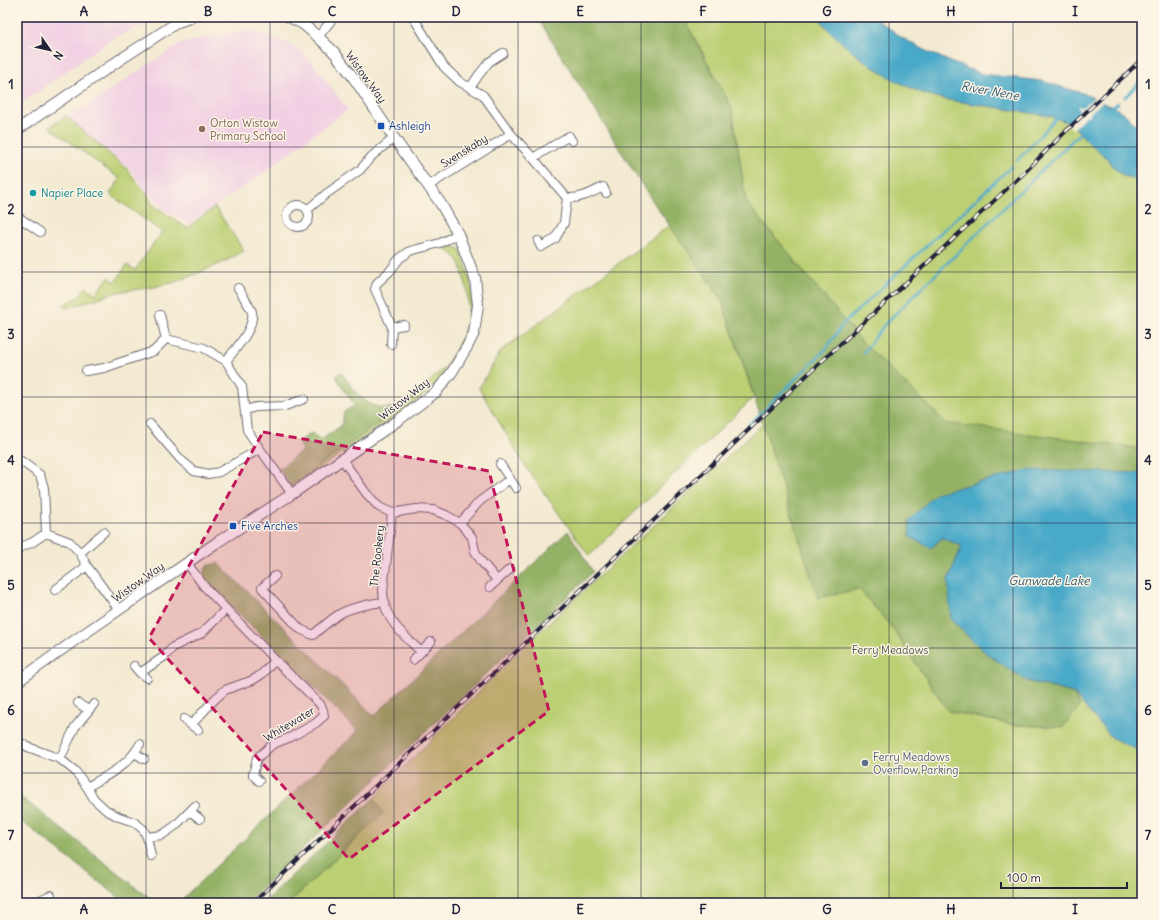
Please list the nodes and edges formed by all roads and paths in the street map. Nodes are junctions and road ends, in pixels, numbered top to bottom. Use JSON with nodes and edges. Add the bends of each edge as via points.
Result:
{"nodes":[{"id":1,"x":192,"y":17,"type":"edge"},
{"id":2,"x":289,"y":17,"type":"edge"},
{"id":3,"x":334,"y":17,"type":"edge"},
{"id":4,"x":412,"y":17,"type":"edge"},
{"id":5,"x":318,"y":37,"type":"junction"},
{"id":6,"x":503,"y":53,"type":"dead end"},
{"id":7,"x":470,"y":88,"type":"junction"},
{"id":8,"x":17,"y":130,"type":"edge"},
{"id":9,"x":511,"y":134,"type":"junction"},
{"id":10,"x":569,"y":137,"type":"dead end"},
{"id":11,"x":394,"y":138,"type":"junction"},
{"id":12,"x":533,"y":158,"type":"junction"},
{"id":13,"x":428,"y":186,"type":"junction"},
{"id":14,"x":603,"y":187,"type":"dead end"},
{"id":15,"x":567,"y":198,"type":"junction"},
{"id":16,"x":307,"y":210,"type":"dead end"},
{"id":17,"x":17,"y":216,"type":"edge"},
{"id":18,"x":40,"y":232,"type":"dead end"},
{"id":19,"x":458,"y":234,"type":"junction"},
{"id":20,"x":538,"y":241,"type":"dead end"},
{"id":21,"x":238,"y":288,"type":"dead end"},
{"id":22,"x":160,"y":315,"type":"dead end"},
{"id":23,"x":404,"y":325,"type":"dead end"},
{"id":24,"x":392,"y":327,"type":"junction"},
{"id":25,"x":166,"y":339,"type":"junction"},
{"id":26,"x":391,"y":344,"type":"dead end"},
{"id":27,"x":226,"y":361,"type":"junction"},
{"id":28,"x":86,"y":371,"type":"dead end"},
{"id":29,"x":304,"y":399,"type":"dead end"},
{"id":30,"x":245,"y":410,"type":"junction"},
{"id":31,"x":150,"y":424,"type":"dead end"},
{"id":32,"x":260,"y":449,"type":"junction"},
{"id":33,"x":17,"y":458,"type":"edge"},
{"id":34,"x":342,"y":459,"type":"junction"},
{"id":35,"x":500,"y":464,"type":"dead end"},
{"id":36,"x":510,"y":479,"type":"junction"},
{"id":37,"x":516,"y":488,"type":"dead end"},
{"id":38,"x":292,"y":494,"type":"junction"},
{"id":39,"x":392,"y":513,"type":"junction"},
{"id":40,"x":460,"y":523,"type":"junction"},
{"id":41,"x":104,"y":532,"type":"dead end"},
{"id":42,"x":46,"y":533,"type":"junction"},
{"id":43,"x":17,"y":549,"type":"edge"},
{"id":44,"x":80,"y":552,"type":"junction"},
{"id":45,"x":187,"y":563,"type":"junction"},
{"id":46,"x":87,"y":566,"type":"junction"},
{"id":47,"x":510,"y":569,"type":"dead end"},
{"id":48,"x":275,"y":576,"type":"dead end"},
{"id":49,"x":497,"y":580,"type":"junction"},
{"id":50,"x":490,"y":587,"type":"dead end"},
{"id":51,"x":56,"y":590,"type":"dead end"},
{"id":52,"x":384,"y":602,"type":"junction"},
{"id":53,"x":226,"y":609,"type":"junction"},
{"id":54,"x":119,"y":610,"type":"junction"},
{"id":55,"x":431,"y":642,"type":"dead end"},
{"id":56,"x":421,"y":652,"type":"junction"},
{"id":57,"x":275,"y":660,"type":"junction"},
{"id":58,"x":413,"y":660,"type":"dead end"},
{"id":59,"x":134,"y":666,"type":"dead end"},
{"id":60,"x":17,"y":682,"type":"edge"},
{"id":61,"x":78,"y":703,"type":"dead end"},
{"id":62,"x":198,"y":730,"type":"dead end"},
{"id":63,"x":17,"y":741,"type":"edge"},
{"id":64,"x":140,"y":744,"type":"dead end"},
{"id":65,"x":135,"y":753,"type":"junction"},
{"id":66,"x":60,"y":759,"type":"junction"},
{"id":67,"x":144,"y":759,"type":"dead end"},
{"id":68,"x":253,"y":777,"type":"dead end"},
{"id":69,"x":88,"y":787,"type":"junction"},
{"id":70,"x":200,"y":819,"type":"dead end"},
{"id":71,"x":147,"y":838,"type":"junction"},
{"id":72,"x":151,"y":856,"type":"dead end"},
{"id":73,"x":51,"y":895,"type":"dead end"},
{"id":74,"x":33,"y":903,"type":"edge"}],
"edges":[{"from":1,"to":8,"type":"street","via":[[178,22]]},
{"from":2,"to":5,"type":"street","name":"Wistow Way","via":[[303,24]]},
{"from":3,"to":5,"type":"street"},
{"from":4,"to":7,"type":"street","via":[[444,67]]},
{"from":5,"to":11,"type":"street","name":"Wistow Way","via":[[334,52],[353,77]]},
{"from":6,"to":7,"type":"street","via":[[489,62]]},
{"from":7,"to":9,"type":"street","via":[[483,95]]},
{"from":9,"to":12,"type":"street"},
{"from":9,"to":13,"type":"street","name":"Svenskaby"},
{"from":10,"to":12,"type":"street"},
{"from":11,"to":13,"type":"street","name":"Wistow Way"},
{"from":11,"to":16,"type":"street","via":[[360,170]]},
{"from":12,"to":15,"type":"street"},
{"from":13,"to":19,"type":"street","name":"Wistow Way"},
{"from":14,"to":15,"type":"street","via":[[585,196]]},
{"from":15,"to":20,"type":"street","via":[[564,223],[555,239],[541,247]]},
{"from":17,"to":18,"type":"street"},
{"from":19,"to":24,"type":"street","via":[[440,243],[410,251],[377,282],[375,289]]},
{"from":19,"to":34,"type":"street","name":"Wistow Way","via":[[475,278],[478,305],[474,334],[468,347],[436,392]]},
{"from":21,"to":27,"type":"street","via":[[252,312],[251,323],[247,334]]},
{"from":22,"to":25,"type":"street"},
{"from":23,"to":24,"type":"street"},
{"from":24,"to":26,"type":"street"},
{"from":25,"to":27,"type":"street","via":[[204,348]]},
{"from":25,"to":28,"type":"street","via":[[154,351],[104,368]]},
{"from":27,"to":30,"type":"street","via":[[242,387]]},
{"from":29,"to":30,"type":"street","via":[[285,406]]},
{"from":30,"to":32,"type":"street","via":[[248,430]]},
{"from":31,"to":32,"type":"street","via":[[194,471],[208,474],[219,472]]},
{"from":32,"to":38,"type":"street"},
{"from":33,"to":42,"type":"street","via":[[40,475],[44,488]]},
{"from":34,"to":38,"type":"street","name":"Wistow Way"},
{"from":34,"to":39,"type":"street","name":"The Rookery","via":[[366,493],[380,507]]},
{"from":35,"to":36,"type":"street"},
{"from":36,"to":37,"type":"street"},
{"from":36,"to":40,"type":"street","via":[[480,501]]},
{"from":38,"to":45,"type":"street","name":"Wistow Way"},
{"from":39,"to":40,"type":"street","name":"The Rookery","via":[[416,509],[433,510]]},
{"from":39,"to":52,"type":"street","name":"The Rookery"},
{"from":40,"to":49,"type":"street","name":"The Rookery","via":[[472,537],[475,551],[481,561]]},
{"from":41,"to":44,"type":"street"},
{"from":42,"to":43,"type":"street"},
{"from":42,"to":44,"type":"street","via":[[70,542]]},
{"from":44,"to":46,"type":"street"},
{"from":45,"to":53,"type":"street","name":"Whitewater","via":[[203,585]]},
{"from":45,"to":54,"type":"street","name":"Wistow Way"},
{"from":46,"to":51,"type":"street"},
{"from":46,"to":54,"type":"street"},
{"from":47,"to":49,"type":"street"},
{"from":48,"to":52,"type":"street","name":"The Rookery","via":[[262,588],[300,629],[313,635],[339,614],[360,606]]},
{"from":49,"to":50,"type":"street"},
{"from":52,"to":56,"type":"street","name":"The Rookery","via":[[386,612],[394,624]]},
{"from":53,"to":57,"type":"street","name":"Whitewater"},
{"from":53,"to":59,"type":"street","via":[[202,632],[173,647],[144,675]]},
{"from":54,"to":60,"type":"street","name":"Wistow Way"},
{"from":55,"to":56,"type":"street"},
{"from":56,"to":58,"type":"street"},
{"from":57,"to":62,"type":"street","via":[[253,680],[225,690],[188,722]]},
{"from":57,"to":68,"type":"street","name":"Whitewater","via":[[320,704],[324,716],[292,737],[273,744],[257,758]]},
{"from":61,"to":66,"type":"street","via":[[91,707],[75,727]]},
{"from":63,"to":66,"type":"street"},
{"from":64,"to":65,"type":"street"},
{"from":65,"to":67,"type":"street"},
{"from":65,"to":69,"type":"street","via":[[117,769]]},
{"from":66,"to":69,"type":"street","via":[[75,771]]},
{"from":69,"to":71,"type":"street","via":[[94,799],[106,810],[134,822],[143,829]]},
{"from":70,"to":71,"type":"street","via":[[193,809],[162,835]]},
{"from":71,"to":72,"type":"street"},
{"from":73,"to":74,"type":"street"}]}
